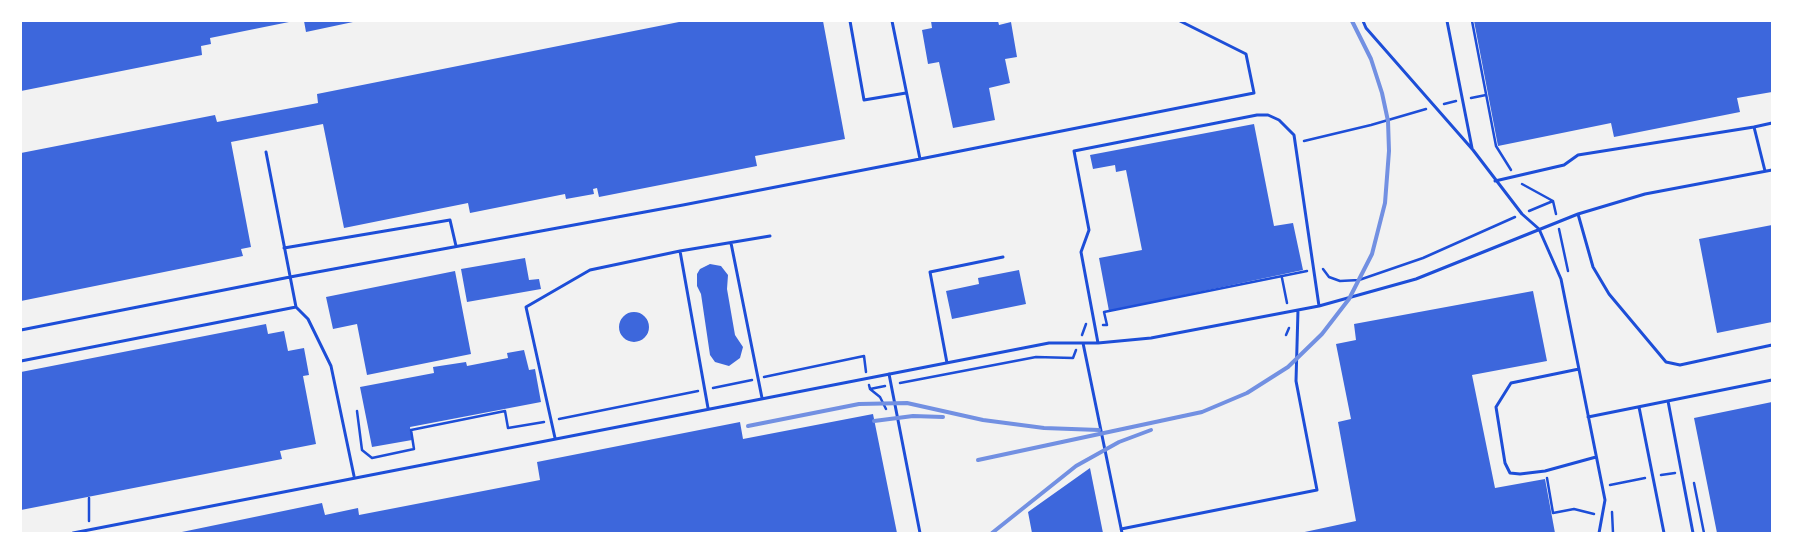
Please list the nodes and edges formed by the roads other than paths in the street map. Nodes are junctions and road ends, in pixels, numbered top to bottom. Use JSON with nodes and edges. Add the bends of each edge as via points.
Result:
{"nodes":[{"id":1,"x":850,"y":21,"type":"edge"},
{"id":2,"x":892,"y":21,"type":"edge"},
{"id":3,"x":1180,"y":21,"type":"edge"},
{"id":4,"x":1363,"y":21,"type":"edge"},
{"id":5,"x":1447,"y":21,"type":"edge"},
{"id":6,"x":906,"y":93,"type":"junction"},
{"id":7,"x":1772,"y":123,"type":"edge"},
{"id":8,"x":1754,"y":127,"type":"junction"},
{"id":9,"x":1473,"y":150,"type":"junction"},
{"id":10,"x":266,"y":152,"type":"dead end"},
{"id":11,"x":920,"y":159,"type":"junction"},
{"id":12,"x":1772,"y":170,"type":"edge"},
{"id":13,"x":1765,"y":171,"type":"junction"},
{"id":14,"x":1494,"y":180,"type":"junction"},
{"id":15,"x":1578,"y":214,"type":"junction"},
{"id":16,"x":1539,"y":229,"type":"junction"},
{"id":17,"x":770,"y":236,"type":"dead end"},
{"id":18,"x":731,"y":243,"type":"junction"},
{"id":19,"x":456,"y":246,"type":"junction"},
{"id":20,"x":284,"y":248,"type":"junction"},
{"id":21,"x":680,"y":251,"type":"junction"},
{"id":22,"x":1003,"y":257,"type":"dead end"},
{"id":23,"x":290,"y":277,"type":"junction"},
{"id":24,"x":1319,"y":306,"type":"junction"},
{"id":25,"x":296,"y":307,"type":"junction"},
{"id":26,"x":1298,"y":310,"type":"junction"},
{"id":27,"x":21,"y":330,"type":"edge"},
{"id":28,"x":1081,"y":343,"type":"junction"},
{"id":29,"x":1098,"y":343,"type":"junction"},
{"id":30,"x":1772,"y":345,"type":"edge"},
{"id":31,"x":21,"y":362,"type":"edge"},
{"id":32,"x":947,"y":362,"type":"junction"},
{"id":33,"x":1579,"y":369,"type":"junction"},
{"id":34,"x":888,"y":374,"type":"junction"},
{"id":35,"x":1772,"y":380,"type":"edge"},
{"id":36,"x":762,"y":398,"type":"junction"},
{"id":37,"x":1668,"y":401,"type":"junction"},
{"id":38,"x":1639,"y":407,"type":"junction"},
{"id":39,"x":708,"y":408,"type":"junction"},
{"id":40,"x":1588,"y":417,"type":"junction"},
{"id":41,"x":555,"y":438,"type":"junction"},
{"id":42,"x":1596,"y":457,"type":"junction"},
{"id":43,"x":354,"y":476,"type":"junction"},
{"id":44,"x":1121,"y":531,"type":"edge"},
{"id":45,"x":73,"y":533,"type":"edge"},
{"id":46,"x":920,"y":533,"type":"edge"},
{"id":47,"x":1598,"y":533,"type":"edge"},
{"id":48,"x":1664,"y":533,"type":"edge"},
{"id":49,"x":1693,"y":533,"type":"edge"}],
"edges":[{"from":1,"to":6,"type":"lane","via":[[864,100]]},
{"from":2,"to":6,"type":"lane"},
{"from":3,"to":11,"type":"lane","via":[[1246,54],[1254,93]]},
{"from":4,"to":9,"type":"lane"},
{"from":5,"to":9,"type":"lane"},
{"from":6,"to":11,"type":"lane"},
{"from":7,"to":8,"type":"lane"},
{"from":8,"to":13,"type":"lane"},
{"from":8,"to":14,"type":"lane","via":[[1578,155],[1564,164]]},
{"from":9,"to":14,"type":"lane"},
{"from":10,"to":20,"type":"lane"},
{"from":11,"to":19,"type":"lane"},
{"from":12,"to":13,"type":"lane"},
{"from":13,"to":15,"type":"lane","via":[[1645,194]]},
{"from":14,"to":16,"type":"lane","via":[[1521,214]]},
{"from":15,"to":16,"type":"lane"},
{"from":15,"to":30,"type":"lane","via":[[1593,267],[1609,294],[1666,362],[1680,365]]},
{"from":16,"to":24,"type":"lane","via":[[1416,279]]},
{"from":16,"to":33,"type":"lane","via":[[1561,279]]},
{"from":17,"to":18,"type":"lane"},
{"from":18,"to":21,"type":"lane"},
{"from":18,"to":36,"type":"lane"},
{"from":19,"to":20,"type":"lane","via":[[450,220]]},
{"from":19,"to":23,"type":"lane"},
{"from":20,"to":23,"type":"lane"},
{"from":21,"to":39,"type":"lane"},
{"from":21,"to":41,"type":"lane","via":[[590,270],[526,307]]},
{"from":22,"to":32,"type":"lane","via":[[930,272]]},
{"from":23,"to":25,"type":"lane"},
{"from":23,"to":27,"type":"lane"},
{"from":24,"to":26,"type":"lane"},
{"from":24,"to":29,"type":"lane","via":[[1294,135],[1279,120],[1257,115],[1074,151],[1089,230],[1082,252]]},
{"from":25,"to":31,"type":"lane"},
{"from":25,"to":43,"type":"lane","via":[[308,319],[331,366]]},
{"from":26,"to":29,"type":"lane","via":[[1150,338]]},
{"from":26,"to":44,"type":"lane","via":[[1296,380],[1317,490]]},
{"from":28,"to":29,"type":"lane"},
{"from":28,"to":32,"type":"lane","via":[[1049,343]]},
{"from":28,"to":44,"type":"lane"},
{"from":32,"to":34,"type":"lane"},
{"from":33,"to":40,"type":"lane"},
{"from":33,"to":42,"type":"lane","via":[[1511,383],[1496,407],[1505,463],[1510,473],[1520,474],[1546,471]]},
{"from":34,"to":36,"type":"lane"},
{"from":34,"to":46,"type":"lane"},
{"from":35,"to":37,"type":"lane"},
{"from":36,"to":39,"type":"lane"},
{"from":37,"to":38,"type":"lane"},
{"from":37,"to":49,"type":"lane"},
{"from":38,"to":40,"type":"lane"},
{"from":38,"to":48,"type":"lane"},
{"from":39,"to":41,"type":"lane"},
{"from":40,"to":42,"type":"lane"},
{"from":41,"to":43,"type":"lane"},
{"from":42,"to":47,"type":"lane","via":[[1605,500]]},
{"from":43,"to":45,"type":"lane"}]}
